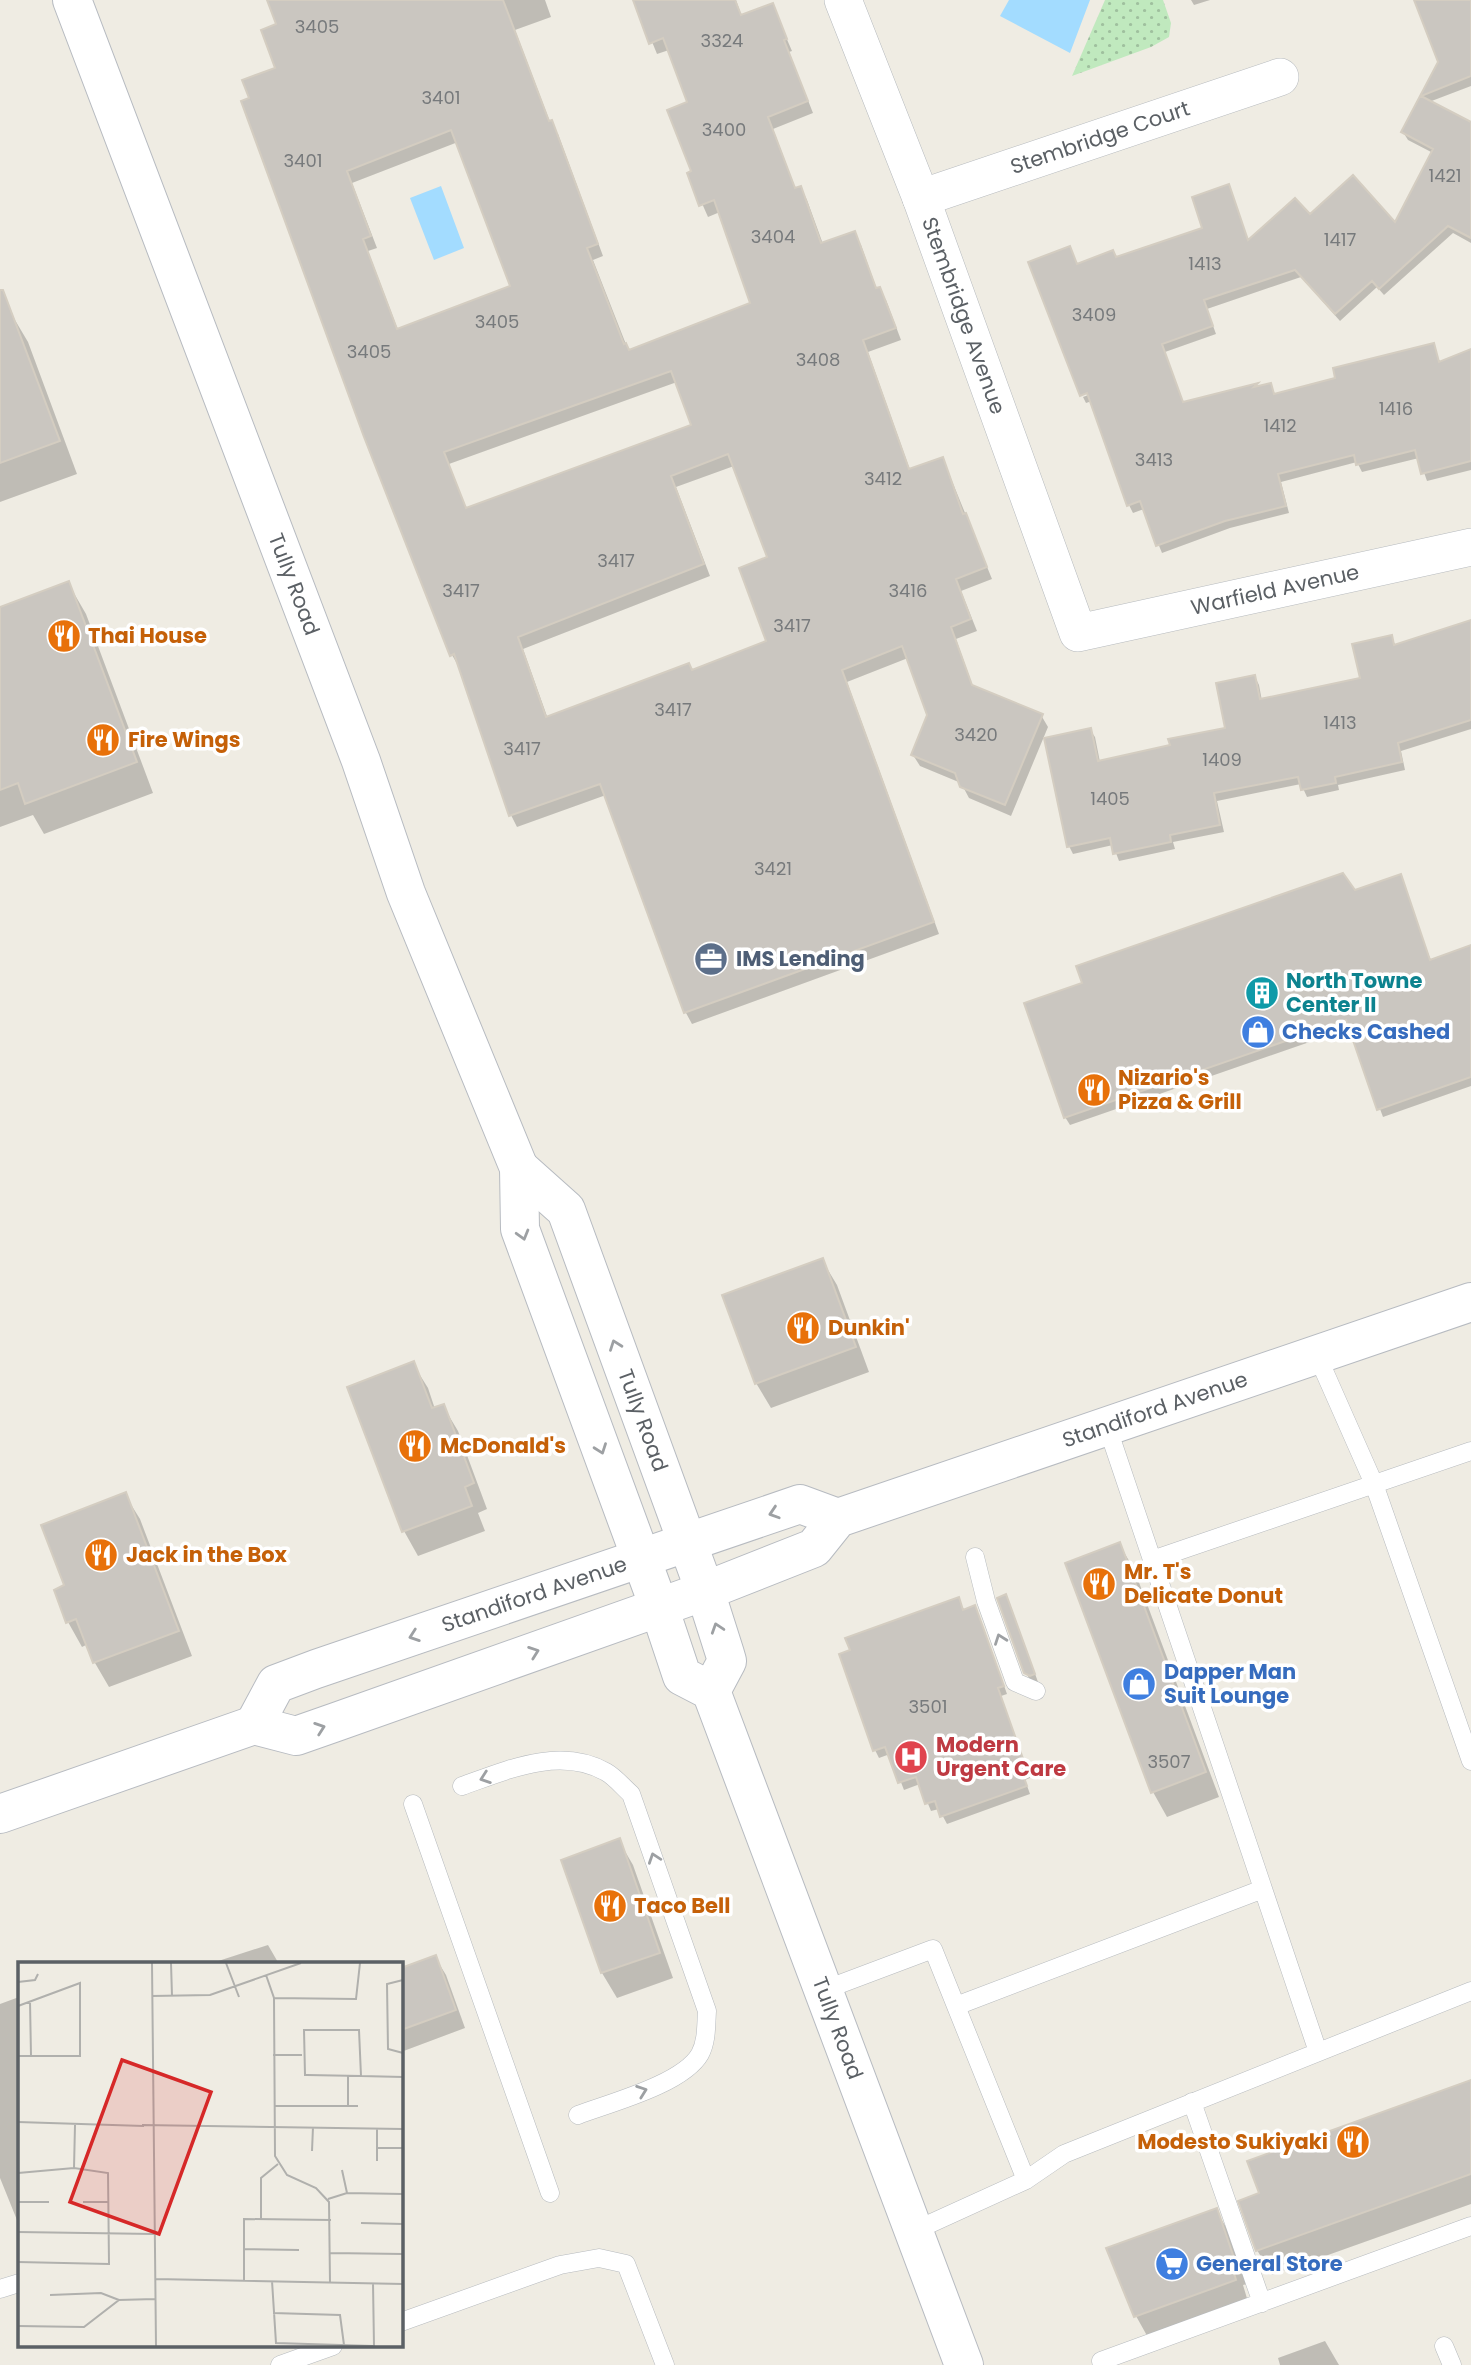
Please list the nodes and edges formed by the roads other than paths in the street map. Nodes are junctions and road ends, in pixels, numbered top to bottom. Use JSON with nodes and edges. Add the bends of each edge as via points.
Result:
{"nodes":[{"id":1,"x":72,"y":0,"type":"edge"},
{"id":2,"x":843,"y":0,"type":"edge"},
{"id":3,"x":1280,"y":77,"type":"dead end"},
{"id":4,"x":921,"y":198,"type":"junction"},
{"id":5,"x":1471,"y":547,"type":"edge"},
{"id":6,"x":1078,"y":633,"type":"joint"},
{"id":7,"x":519,"y":1168,"type":"junction"},
{"id":8,"x":1471,"y":1303,"type":"edge"},
{"id":9,"x":1317,"y":1355,"type":"junction"},
{"id":10,"x":1107,"y":1426,"type":"junction"},
{"id":11,"x":1471,"y":1451,"type":"edge"},
{"id":12,"x":1374,"y":1484,"type":"junction"},
{"id":13,"x":838,"y":1518,"type":"junction"},
{"id":14,"x":687,"y":1542,"type":"junction"},
{"id":15,"x":975,"y":1557,"type":"dead end"},
{"id":16,"x":641,"y":1558,"type":"junction"},
{"id":17,"x":1152,"y":1560,"type":"junction"},
{"id":18,"x":705,"y":1591,"type":"junction"},
{"id":19,"x":659,"y":1607,"type":"junction"},
{"id":20,"x":711,"y":1691,"type":"junction"},
{"id":21,"x":1036,"y":1691,"type":"dead end"},
{"id":22,"x":254,"y":1725,"type":"junction"},
{"id":23,"x":1471,"y":1760,"type":"edge"},
{"id":24,"x":462,"y":1786,"type":"dead end"},
{"id":25,"x":413,"y":1804,"type":"dead end"},
{"id":26,"x":0,"y":1814,"type":"edge"},
{"id":27,"x":1264,"y":1889,"type":"junction"},
{"id":28,"x":824,"y":1990,"type":"junction"},
{"id":29,"x":1471,"y":1991,"type":"edge"},
{"id":30,"x":956,"y":2006,"type":"junction"},
{"id":31,"x":1318,"y":2052,"type":"junction"},
{"id":32,"x":1192,"y":2102,"type":"junction"},
{"id":33,"x":578,"y":2115,"type":"dead end"},
{"id":34,"x":1026,"y":2180,"type":"junction"},
{"id":35,"x":550,"y":2193,"type":"dead end"},
{"id":36,"x":1471,"y":2226,"type":"edge"},
{"id":37,"x":914,"y":2231,"type":"junction"},
{"id":38,"x":18,"y":2283,"type":"edge"},
{"id":39,"x":0,"y":2290,"type":"edge"},
{"id":40,"x":1262,"y":2303,"type":"junction"},
{"id":41,"x":402,"y":2322,"type":"edge"},
{"id":42,"x":1444,"y":2346,"type":"dead end"},
{"id":43,"x":324,"y":2354,"type":"edge"},
{"id":44,"x":280,"y":2365,"type":"edge"},
{"id":45,"x":665,"y":2365,"type":"edge"},
{"id":46,"x":964,"y":2365,"type":"edge"},
{"id":47,"x":1102,"y":2365,"type":"edge"},
{"id":48,"x":1452,"y":2365,"type":"edge"}],
"edges":[{"from":1,"to":7,"type":"main road","name":"Tully Road","via":[[361,761],[406,893]]},
{"from":2,"to":4,"type":"street","name":"Stembridge Avenue"},
{"from":3,"to":4,"type":"street","name":"Stembridge Court"},
{"from":4,"to":6,"type":"street","name":"Stembridge Avenue"},
{"from":5,"to":6,"type":"street","name":"Warfield Avenue"},
{"from":14,"to":7,"type":"main road","name":"Tully Road","one_way":true,"via":[[566,1209]]},
{"from":7,"to":16,"type":"main road","name":"Tully Road","one_way":true,"via":[[520,1229]]},
{"from":8,"to":9,"type":"main road","name":"Standiford Avenue"},
{"from":9,"to":10,"type":"main road","name":"Standiford Avenue"},
{"from":9,"to":12,"type":"lane"},
{"from":10,"to":13,"type":"main road","name":"Standiford Avenue"},
{"from":10,"to":17,"type":"lane"},
{"from":11,"to":12,"type":"lane"},
{"from":12,"to":17,"type":"lane"},
{"from":12,"to":23,"type":"lane"},
{"from":13,"to":14,"type":"main road","name":"Standiford Avenue","one_way":true,"via":[[800,1504]]},
{"from":13,"to":18,"type":"main road","via":[[814,1548]]},
{"from":14,"to":16,"type":"main road","name":"Standiford Avenue"},
{"from":14,"to":18,"type":"main road","name":"Tully Road"},
{"from":21,"to":15,"type":"lane","one_way":true,"via":[[1015,1682]]},
{"from":16,"to":19,"type":"main road","name":"Tully Road"},
{"from":16,"to":22,"type":"main road","name":"Standiford Avenue","one_way":true,"via":[[276,1684]]},
{"from":17,"to":27,"type":"lane"},
{"from":18,"to":19,"type":"main road"},
{"from":20,"to":18,"type":"main road","name":"Tully Road","one_way":true,"via":[[727,1661]]},
{"from":19,"to":20,"type":"main road","name":"Tully Road","via":[[682,1676]]},
{"from":22,"to":19,"type":"main road","one_way":true,"via":[[296,1736]]},
{"from":20,"to":28,"type":"main road","name":"Tully Road"},
{"from":22,"to":26,"type":"main road"},
{"from":33,"to":24,"type":"lane","one_way":true,"via":[[675,2079],[699,2056],[706,2035],[707,2011],[636,1807],[631,1794],[607,1772],[575,1760],[528,1763]]},
{"from":25,"to":35,"type":"lane"},
{"from":27,"to":30,"type":"lane"},
{"from":27,"to":31,"type":"lane"},
{"from":28,"to":30,"type":"lane","via":[[933,1949]]},
{"from":28,"to":37,"type":"main road","name":"Tully Road"},
{"from":29,"to":31,"type":"lane"},
{"from":30,"to":34,"type":"lane"},
{"from":31,"to":32,"type":"lane"},
{"from":32,"to":34,"type":"lane","via":[[1064,2154]]},
{"from":32,"to":40,"type":"lane"},
{"from":34,"to":37,"type":"lane"},
{"from":36,"to":40,"type":"lane"},
{"from":37,"to":46,"type":"main road","name":"Tully Road"},
{"from":38,"to":39,"type":"lane"},
{"from":40,"to":47,"type":"lane","via":[[1101,2361]]},
{"from":41,"to":45,"type":"lane","via":[[559,2265],[599,2258],[626,2264]]},
{"from":42,"to":48,"type":"lane"},
{"from":43,"to":44,"type":"lane"}]}
